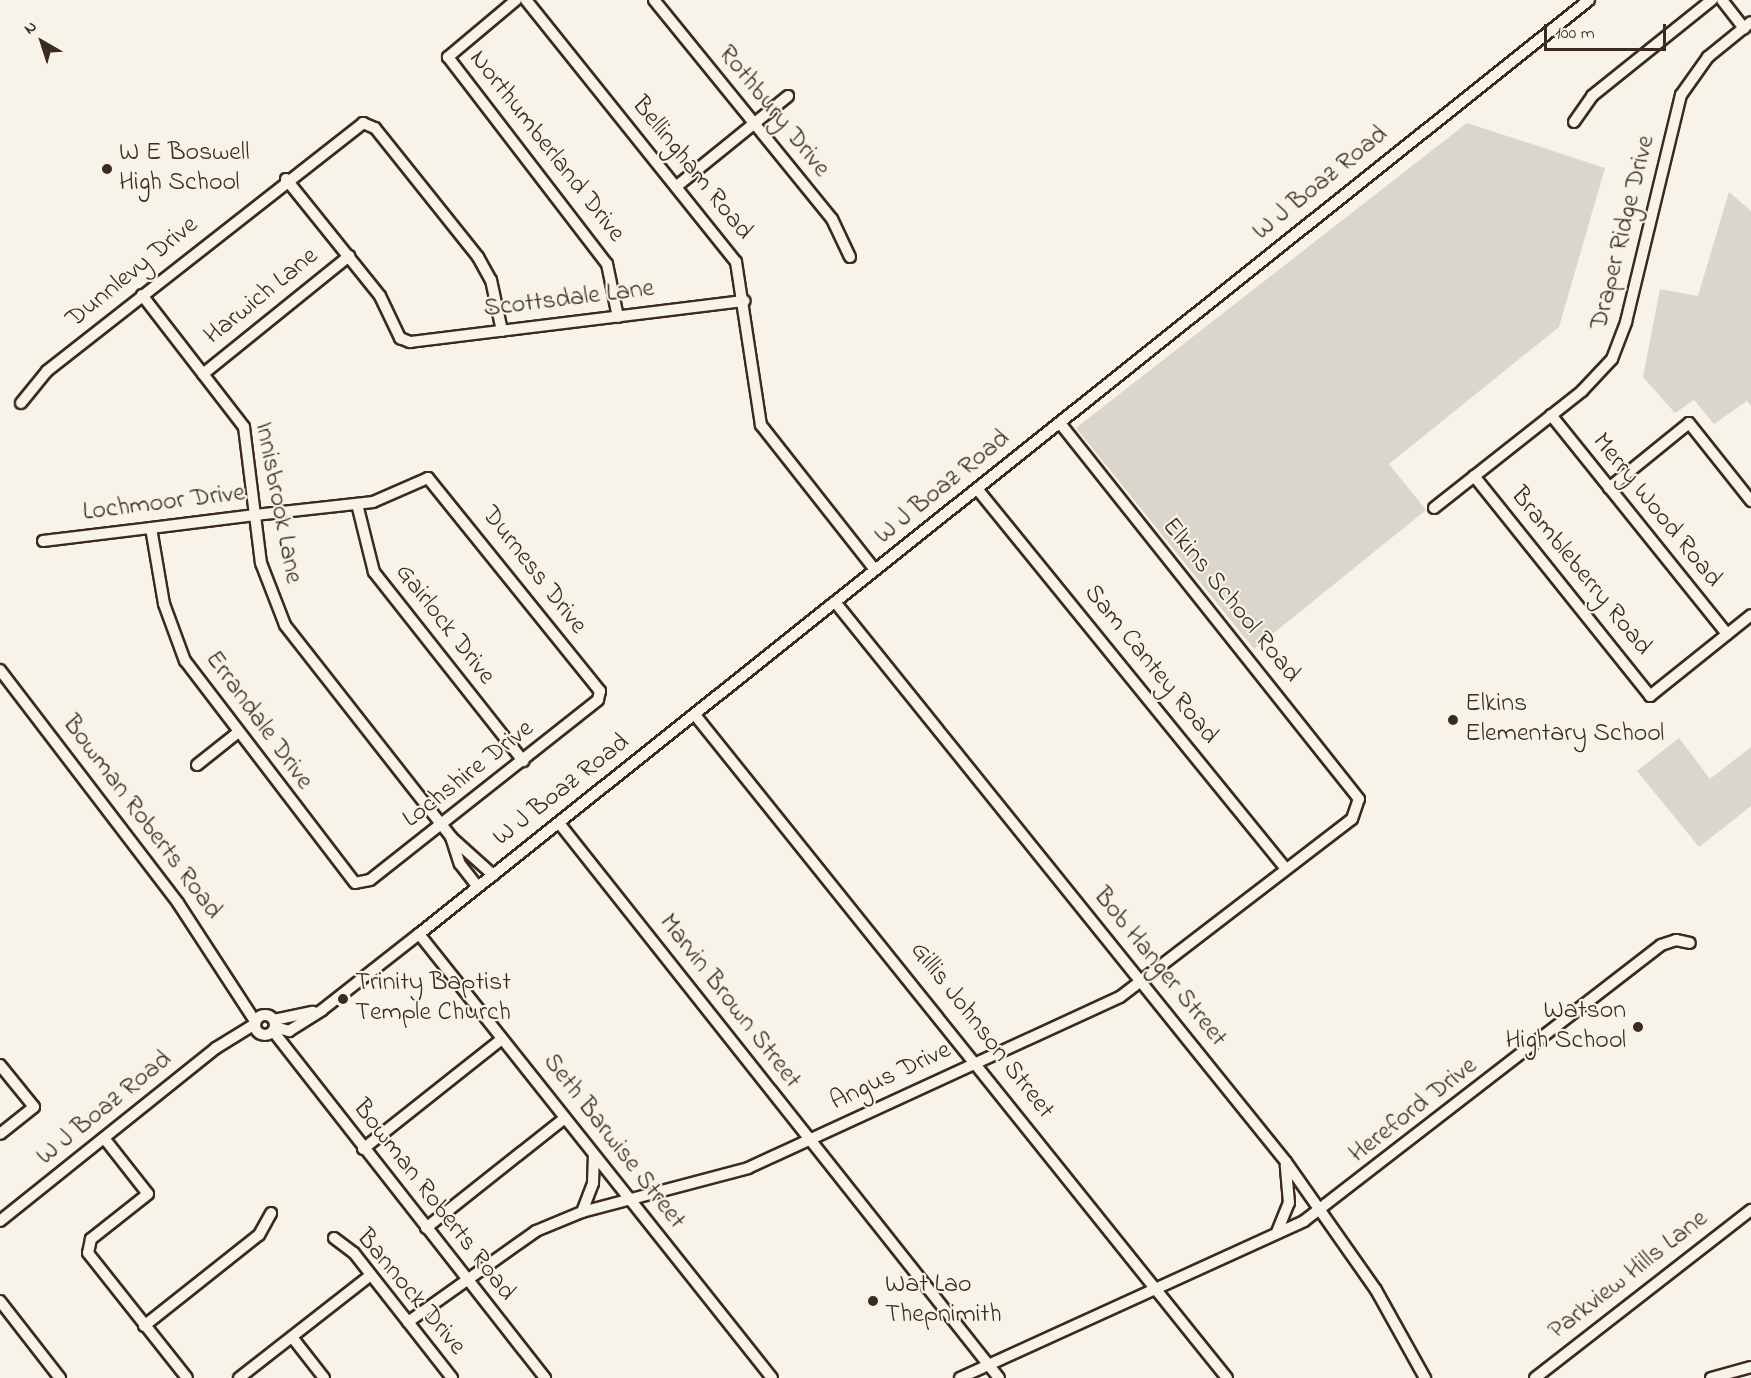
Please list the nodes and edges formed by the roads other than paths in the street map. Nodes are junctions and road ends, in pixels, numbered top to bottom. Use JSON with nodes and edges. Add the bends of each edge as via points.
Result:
{"nodes":[{"id":1,"x":516,"y":0,"type":"edge"},
{"id":2,"x":526,"y":0,"type":"edge"},
{"id":3,"x":654,"y":0,"type":"edge"},
{"id":4,"x":1589,"y":0,"type":"edge"},
{"id":5,"x":1712,"y":0,"type":"edge"},
{"id":6,"x":1722,"y":0,"type":"edge"},
{"id":7,"x":1748,"y":25,"type":"edge"},
{"id":8,"x":788,"y":96,"type":"dead end"},
{"id":9,"x":1574,"y":122,"type":"dead end"},
{"id":10,"x":753,"y":124,"type":"junction"},
{"id":11,"x":286,"y":179,"type":"junction"},
{"id":12,"x":677,"y":186,"type":"junction"},
{"id":13,"x":350,"y":256,"type":"junction"},
{"id":14,"x":850,"y":257,"type":"dead end"},
{"id":15,"x":142,"y":295,"type":"junction"},
{"id":16,"x":744,"y":301,"type":"junction"},
{"id":17,"x":618,"y":317,"type":"junction"},
{"id":18,"x":502,"y":331,"type":"junction"},
{"id":19,"x":203,"y":374,"type":"junction"},
{"id":20,"x":21,"y":403,"type":"dead end"},
{"id":21,"x":1551,"y":416,"type":"junction"},
{"id":22,"x":1060,"y":423,"type":"junction"},
{"id":23,"x":1474,"y":476,"type":"junction"},
{"id":24,"x":428,"y":478,"type":"joint"},
{"id":25,"x":1609,"y":488,"type":"junction"},
{"id":26,"x":978,"y":490,"type":"junction"},
{"id":27,"x":1751,"y":501,"type":"edge"},
{"id":28,"x":357,"y":504,"type":"junction"},
{"id":29,"x":1434,"y":508,"type":"dead end"},
{"id":30,"x":255,"y":515,"type":"junction"},
{"id":31,"x":151,"y":528,"type":"junction"},
{"id":32,"x":43,"y":541,"type":"dead end"},
{"id":33,"x":875,"y":570,"type":"junction"},
{"id":34,"x":835,"y":602,"type":"junction"},
{"id":35,"x":1751,"y":615,"type":"edge"},
{"id":36,"x":1727,"y":634,"type":"junction"},
{"id":37,"x":0,"y":670,"type":"edge"},
{"id":38,"x":600,"y":694,"type":"joint"},
{"id":39,"x":695,"y":715,"type":"junction"},
{"id":40,"x":236,"y":734,"type":"junction"},
{"id":41,"x":523,"y":761,"type":"junction"},
{"id":42,"x":197,"y":765,"type":"dead end"},
{"id":43,"x":1359,"y":809,"type":"joint"},
{"id":44,"x":558,"y":823,"type":"junction"},
{"id":45,"x":441,"y":825,"type":"junction"},
{"id":46,"x":451,"y":837,"type":"junction"},
{"id":47,"x":1286,"y":869,"type":"junction"},
{"id":48,"x":493,"y":875,"type":"junction"},
{"id":49,"x":360,"y":884,"type":"joint"},
{"id":50,"x":478,"y":887,"type":"junction"},
{"id":51,"x":419,"y":934,"type":"junction"},
{"id":52,"x":1690,"y":943,"type":"dead end"},
{"id":53,"x":1143,"y":983,"type":"junction"},
{"id":54,"x":265,"y":1026,"type":"junction"},
{"id":55,"x":502,"y":1039,"type":"junction"},
{"id":56,"x":977,"y":1061,"type":"junction"},
{"id":57,"x":0,"y":1065,"type":"edge"},
{"id":58,"x":565,"y":1118,"type":"junction"},
{"id":59,"x":0,"y":1134,"type":"edge"},
{"id":60,"x":104,"y":1138,"type":"junction"},
{"id":61,"x":810,"y":1140,"type":"junction"},
{"id":62,"x":363,"y":1149,"type":"junction"},
{"id":63,"x":594,"y":1155,"type":"junction"},
{"id":64,"x":1286,"y":1162,"type":"junction"},
{"id":65,"x":630,"y":1200,"type":"junction"},
{"id":66,"x":1322,"y":1210,"type":"junction"},
{"id":67,"x":1751,"y":1210,"type":"edge"},
{"id":68,"x":582,"y":1212,"type":"junction"},
{"id":69,"x":271,"y":1213,"type":"dead end"},
{"id":70,"x":0,"y":1221,"type":"edge"},
{"id":71,"x":426,"y":1228,"type":"junction"},
{"id":72,"x":1277,"y":1233,"type":"junction"},
{"id":73,"x":334,"y":1238,"type":"dead end"},
{"id":74,"x":371,"y":1275,"type":"junction"},
{"id":75,"x":465,"y":1278,"type":"junction"},
{"id":76,"x":1155,"y":1286,"type":"junction"},
{"id":77,"x":0,"y":1301,"type":"edge"},
{"id":78,"x":408,"y":1322,"type":"junction"},
{"id":79,"x":144,"y":1326,"type":"junction"},
{"id":80,"x":292,"y":1337,"type":"junction"},
{"id":81,"x":988,"y":1365,"type":"junction"},
{"id":82,"x":1751,"y":1367,"type":"edge"},
{"id":83,"x":60,"y":1378,"type":"edge"},
{"id":84,"x":187,"y":1378,"type":"edge"},
{"id":85,"x":239,"y":1378,"type":"edge"},
{"id":86,"x":324,"y":1378,"type":"edge"},
{"id":87,"x":452,"y":1378,"type":"edge"},
{"id":88,"x":545,"y":1378,"type":"edge"},
{"id":89,"x":771,"y":1378,"type":"edge"},
{"id":90,"x":960,"y":1378,"type":"edge"},
{"id":91,"x":999,"y":1378,"type":"edge"},
{"id":92,"x":1227,"y":1378,"type":"edge"},
{"id":93,"x":1425,"y":1378,"type":"edge"},
{"id":94,"x":1535,"y":1378,"type":"edge"},
{"id":95,"x":1711,"y":1378,"type":"edge"}],
"edges":[{"from":1,"to":17,"type":"street","name":"Northumberland Drive","via":[[448,57],[607,264]]},
{"from":2,"to":12,"type":"street","name":"Bellingham Road"},
{"from":3,"to":10,"type":"street","name":"Rothbury Drive"},
{"from":4,"to":22,"type":"street","name":"W J Boaz Road"},
{"from":5,"to":9,"type":"street","via":[[1592,96]]},
{"from":6,"to":7,"type":"street"},
{"from":7,"to":21,"type":"street","name":"Draper Ridge Drive","via":[[1702,63],[1682,95],[1626,322],[1612,359]]},
{"from":8,"to":10,"type":"street"},
{"from":10,"to":12,"type":"street"},
{"from":10,"to":14,"type":"street","name":"Rothbury Drive","via":[[832,219]]},
{"from":11,"to":13,"type":"street"},
{"from":11,"to":15,"type":"street","name":"Dunnlevy Drive"},
{"from":11,"to":18,"type":"street","name":"Dunnlevy Drive","via":[[354,126],[375,128],[478,257],[490,280]]},
{"from":12,"to":16,"type":"street","name":"Bellingham Road","via":[[736,262]]},
{"from":13,"to":18,"type":"street","name":"Scottsdale Lane","via":[[389,310],[400,338],[410,342]]},
{"from":13,"to":19,"type":"street","name":"Harwich Lane"},
{"from":15,"to":19,"type":"street","name":"Innisbrook Lane"},
{"from":15,"to":20,"type":"street","name":"Dunnlevy Drive","via":[[33,383]]},
{"from":16,"to":17,"type":"street","name":"Scottsdale Lane"},
{"from":16,"to":33,"type":"street","name":"Bellingham Road","via":[[761,425]]},
{"from":17,"to":18,"type":"street","name":"Scottsdale Lane"},
{"from":19,"to":30,"type":"street","name":"Innisbrook Lane","via":[[244,427]]},
{"from":21,"to":23,"type":"street","name":"Draper Ridge Drive"},
{"from":21,"to":25,"type":"street","name":"Merry Wood Road"},
{"from":22,"to":26,"type":"street","name":"W J Boaz Road"},
{"from":22,"to":43,"type":"street","name":"Elkins School Road","via":[[1359,799]]},
{"from":23,"to":29,"type":"street","name":"Draper Ridge Drive"},
{"from":23,"to":36,"type":"street","name":"Brambleberry Road","via":[[1650,696]]},
{"from":24,"to":28,"type":"street","name":"Lochmoor Drive","via":[[388,498]]},
{"from":24,"to":38,"type":"street","name":"Durness Drive"},
{"from":25,"to":27,"type":"street","via":[[1689,423]]},
{"from":25,"to":36,"type":"street","name":"Merry Wood Road"},
{"from":26,"to":33,"type":"street","name":"W J Boaz Road"},
{"from":26,"to":47,"type":"street","name":"Sam Cantey Road"},
{"from":28,"to":30,"type":"street","name":"Lochmoor Drive"},
{"from":28,"to":41,"type":"street","name":"Gairlock Drive","via":[[374,572]]},
{"from":30,"to":31,"type":"street","name":"Lochmoor Drive"},
{"from":30,"to":45,"type":"street","name":"Innisbrook Lane","via":[[269,593],[285,625]]},
{"from":31,"to":32,"type":"street","name":"Lochmoor Drive"},
{"from":31,"to":40,"type":"street","name":"Errandale Drive","via":[[174,634],[200,686]]},
{"from":33,"to":34,"type":"street","name":"W J Boaz Road"},
{"from":34,"to":39,"type":"street","name":"W J Boaz Road"},
{"from":34,"to":53,"type":"street","name":"Bob Hanger Street"},
{"from":35,"to":36,"type":"street"},
{"from":37,"to":54,"type":"street","name":"Bowman Roberts Road"},
{"from":38,"to":41,"type":"street","name":"Lochshire Drive"},
{"from":39,"to":44,"type":"street","name":"W J Boaz Road"},
{"from":39,"to":56,"type":"street","name":"Gillis Johnson Street"},
{"from":40,"to":42,"type":"street"},
{"from":40,"to":49,"type":"street","name":"Errandale Drive"},
{"from":41,"to":45,"type":"street","name":"Lochshire Drive"},
{"from":43,"to":47,"type":"street","name":"Angus Drive"},
{"from":44,"to":48,"type":"street","name":"W J Boaz Road"},
{"from":44,"to":61,"type":"street","name":"Marvin Brown Street"},
{"from":45,"to":46,"type":"street","name":"Innisbrook Lane"},
{"from":45,"to":49,"type":"street","name":"Lochshire Drive"},
{"from":46,"to":48,"type":"street","name":"Innisbrook Lane"},
{"from":46,"to":50,"type":"street","name":"Innisbrook Lane","via":[[459,864]]},
{"from":47,"to":53,"type":"street","name":"Angus Drive"},
{"from":48,"to":50,"type":"street","name":"W J Boaz Road"},
{"from":50,"to":51,"type":"street","name":"W J Boaz Road"},
{"from":51,"to":54,"type":"street","name":"W J Boaz Road","via":[[322,1010]]},
{"from":51,"to":55,"type":"street","name":"Seth Barwise Street"},
{"from":52,"to":66,"type":"street","name":"Hereford Drive","via":[[1661,945]]},
{"from":53,"to":56,"type":"street","name":"Angus Drive"},
{"from":53,"to":64,"type":"street","name":"Bob Hanger Street"},
{"from":54,"to":60,"type":"street","name":"W J Boaz Road","via":[[240,1034]]},
{"from":54,"to":62,"type":"street","name":"Bowman Roberts Road"},
{"from":55,"to":58,"type":"street","name":"Seth Barwise Street"},
{"from":55,"to":62,"type":"street"},
{"from":56,"to":61,"type":"street","name":"Angus Drive"},
{"from":56,"to":76,"type":"street","name":"Gillis Johnson Street"},
{"from":57,"to":59,"type":"street","via":[[34,1107]]},
{"from":58,"to":63,"type":"street","name":"Seth Barwise Street"},
{"from":58,"to":71,"type":"street"},
{"from":60,"to":70,"type":"street","name":"W J Boaz Road"},
{"from":60,"to":79,"type":"street","via":[[148,1194],[87,1249]]},
{"from":61,"to":65,"type":"street","name":"Angus Drive","via":[[734,1173]]},
{"from":61,"to":81,"type":"street","name":"Marvin Brown Street"},
{"from":62,"to":71,"type":"street","name":"Bowman Roberts Road"},
{"from":63,"to":65,"type":"street","name":"Seth Barwise Street"},
{"from":63,"to":68,"type":"street","via":[[593,1183]]},
{"from":64,"to":66,"type":"street","name":"Bob Hanger Street"},
{"from":64,"to":72,"type":"street","via":[[1289,1203]]},
{"from":65,"to":68,"type":"street","name":"Angus Drive"},
{"from":65,"to":89,"type":"street","name":"Seth Barwise Street"},
{"from":66,"to":72,"type":"street","name":"Hereford Drive"},
{"from":66,"to":93,"type":"street","name":"Bob Hanger Street","via":[[1376,1290]]},
{"from":67,"to":94,"type":"street","name":"Parkview Hills Lane"},
{"from":68,"to":75,"type":"street","name":"Angus Drive","via":[[507,1247]]},
{"from":69,"to":79,"type":"street","via":[[259,1235]]},
{"from":71,"to":75,"type":"street","name":"Bowman Roberts Road"},
{"from":72,"to":76,"type":"street","name":"Hereford Drive"},
{"from":73,"to":74,"type":"street","name":"Bannock Drive"},
{"from":74,"to":78,"type":"street","name":"Bannock Drive"},
{"from":74,"to":80,"type":"street"},
{"from":75,"to":78,"type":"street","name":"Angus Drive"},
{"from":75,"to":88,"type":"street","name":"Bowman Roberts Road"},
{"from":76,"to":81,"type":"street","name":"Hereford Drive"},
{"from":76,"to":92,"type":"street","name":"Gillis Johnson Street"},
{"from":77,"to":83,"type":"street"},
{"from":78,"to":87,"type":"street","name":"Bannock Drive"},
{"from":79,"to":84,"type":"street"},
{"from":80,"to":85,"type":"street"},
{"from":80,"to":86,"type":"street"},
{"from":81,"to":90,"type":"street","name":"Hereford Drive"},
{"from":81,"to":91,"type":"street","name":"Marvin Brown Street"},
{"from":82,"to":95,"type":"street"}]}
